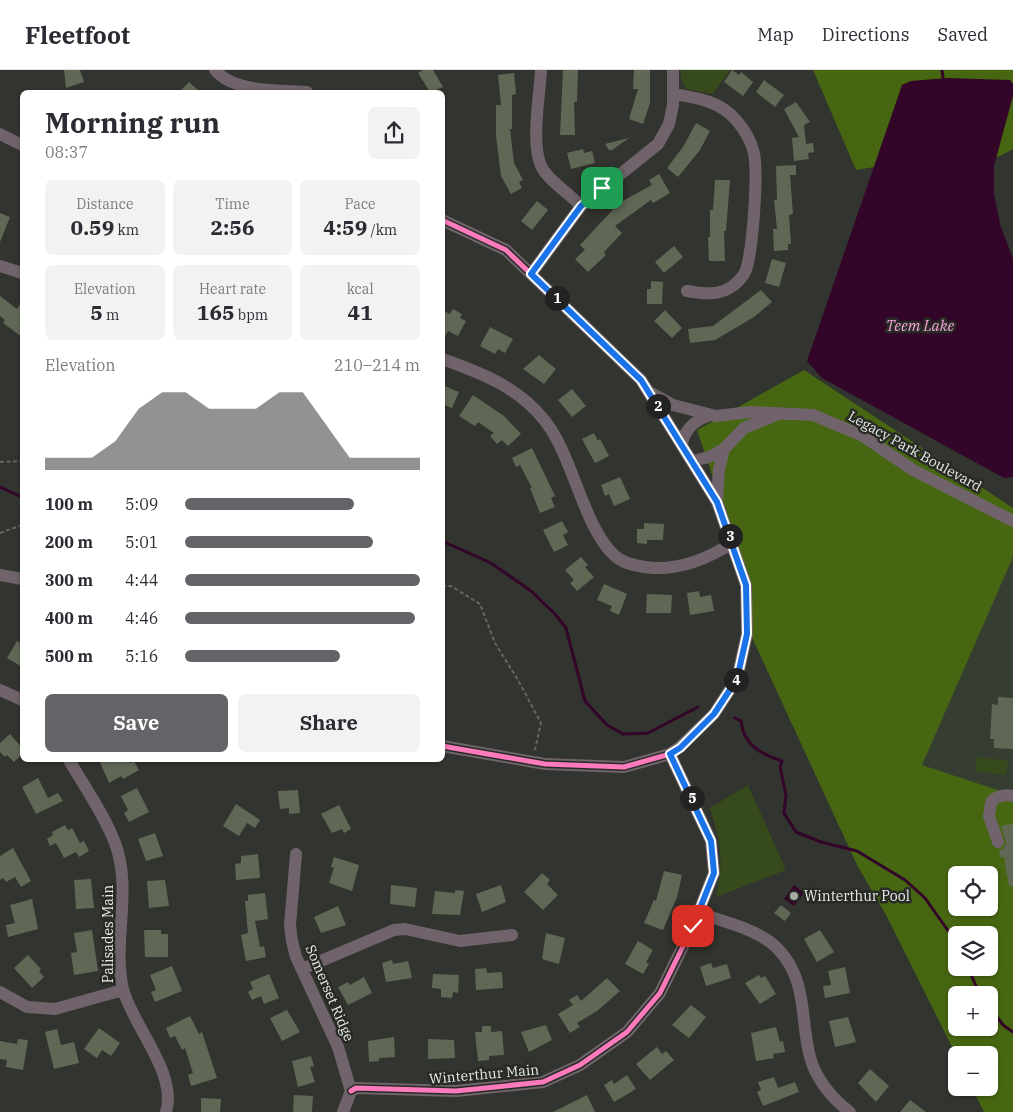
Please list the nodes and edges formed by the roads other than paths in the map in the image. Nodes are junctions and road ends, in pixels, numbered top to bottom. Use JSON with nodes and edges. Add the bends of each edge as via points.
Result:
{"nodes":[{"id":1,"x":215,"y":70,"type":"edge"},
{"id":2,"x":541,"y":70,"type":"edge"},
{"id":3,"x":673,"y":70,"type":"edge"},
{"id":4,"x":289,"y":90,"type":"edge"},
{"id":5,"x":674,"y":94,"type":"junction"},
{"id":6,"x":0,"y":134,"type":"edge"},
{"id":7,"x":20,"y":144,"type":"edge"},
{"id":8,"x":581,"y":206,"type":"junction"},
{"id":9,"x":445,"y":221,"type":"edge"},
{"id":10,"x":0,"y":266,"type":"edge"},
{"id":11,"x":20,"y":272,"type":"edge"},
{"id":12,"x":531,"y":274,"type":"junction"},
{"id":13,"x":687,"y":291,"type":"dead end"},
{"id":14,"x":445,"y":360,"type":"edge"},
{"id":15,"x":649,"y":392,"type":"junction"},
{"id":16,"x":779,"y":414,"type":"junction"},
{"id":17,"x":710,"y":415,"type":"junction"},
{"id":18,"x":682,"y":443,"type":"junction"},
{"id":19,"x":724,"y":449,"type":"junction"},
{"id":20,"x":693,"y":461,"type":"junction"},
{"id":21,"x":717,"y":502,"type":"junction"},
{"id":22,"x":1013,"y":521,"type":"edge"},
{"id":23,"x":732,"y":544,"type":"junction"},
{"id":24,"x":0,"y":576,"type":"edge"},
{"id":25,"x":20,"y":579,"type":"edge"},
{"id":26,"x":0,"y":690,"type":"edge"},
{"id":27,"x":20,"y":699,"type":"edge"},
{"id":28,"x":445,"y":747,"type":"edge"},
{"id":29,"x":670,"y":754,"type":"junction"},
{"id":30,"x":70,"y":762,"type":"edge"},
{"id":31,"x":1013,"y":796,"type":"edge"},
{"id":32,"x":998,"y":842,"type":"dead end"},
{"id":33,"x":296,"y":854,"type":"dead end"},
{"id":34,"x":698,"y":913,"type":"junction"},
{"id":35,"x":512,"y":935,"type":"dead end"},
{"id":36,"x":302,"y":969,"type":"junction"},
{"id":37,"x":123,"y":990,"type":"junction"},
{"id":38,"x":0,"y":992,"type":"edge"},
{"id":39,"x":350,"y":1091,"type":"junction"},
{"id":40,"x":166,"y":1112,"type":"edge"},
{"id":41,"x":343,"y":1112,"type":"edge"},
{"id":42,"x":850,"y":1112,"type":"edge"}],
"edges":[{"from":1,"to":4,"type":"street","via":[[234,84]]},
{"from":2,"to":8,"type":"street","via":[[536,146],[539,159],[543,170],[557,186]]},
{"from":3,"to":5,"type":"street"},
{"from":5,"to":8,"type":"street","via":[[668,124],[658,144]]},
{"from":5,"to":13,"type":"street","via":[[707,101],[726,111],[745,132],[754,155],[751,250],[745,271],[734,285],[722,291],[702,294]]},
{"from":6,"to":7,"type":"street"},
{"from":8,"to":12,"type":"street"},
{"from":9,"to":12,"type":"street","via":[[506,250]]},
{"from":10,"to":11,"type":"street"},
{"from":12,"to":15,"type":"street","via":[[641,380]]},
{"from":14,"to":23,"type":"street","via":[[490,376],[521,396],[545,421],[561,447],[598,535],[615,556],[629,565],[670,568],[717,553]]},
{"from":15,"to":17,"type":"street","via":[[673,405]]},
{"from":15,"to":18,"type":"street"},
{"from":16,"to":17,"type":"street"},
{"from":16,"to":19,"type":"street","name":"Legacy Park Boulevard","via":[[744,428]]},
{"from":16,"to":22,"type":"street","name":"Legacy Park Boulevard","via":[[813,415],[863,436],[913,470]]},
{"from":17,"to":18,"type":"street","via":[[693,423]]},
{"from":18,"to":20,"type":"street"},
{"from":19,"to":20,"type":"street","name":"Legacy Park Boulevard"},
{"from":19,"to":21,"type":"street"},
{"from":20,"to":21,"type":"street"},
{"from":21,"to":23,"type":"street"},
{"from":23,"to":29,"type":"street","via":[[746,585],[747,634],[737,679],[714,714]]},
{"from":24,"to":25,"type":"street"},
{"from":26,"to":27,"type":"street"},
{"from":28,"to":29,"type":"street","via":[[545,764],[624,767]]},
{"from":29,"to":34,"type":"street","name":"Winterthur Main","via":[[711,841],[714,873]]},
{"from":30,"to":37,"type":"street","name":"Palisades Main","via":[[115,841],[123,869]]},
{"from":31,"to":32,"type":"street","via":[[1004,795],[991,802],[989,816]]},
{"from":33,"to":36,"type":"street","name":"Somerset Ridge","via":[[290,925],[296,957]]},
{"from":34,"to":39,"type":"street","name":"Winterthur Main","via":[[660,993],[627,1032],[580,1065],[543,1082],[456,1091],[356,1088]]},
{"from":34,"to":42,"type":"street","via":[[736,926],[779,950],[799,980],[810,1058],[820,1081]]},
{"from":35,"to":36,"type":"street","via":[[460,941],[405,929],[394,930]]},
{"from":36,"to":39,"type":"street","name":"Somerset Ridge","via":[[338,1047]]},
{"from":37,"to":38,"type":"street","via":[[56,1009],[27,1007]]},
{"from":37,"to":40,"type":"street","name":"Palisades Main","via":[[164,1078],[168,1103]]},
{"from":39,"to":41,"type":"street"}]}
